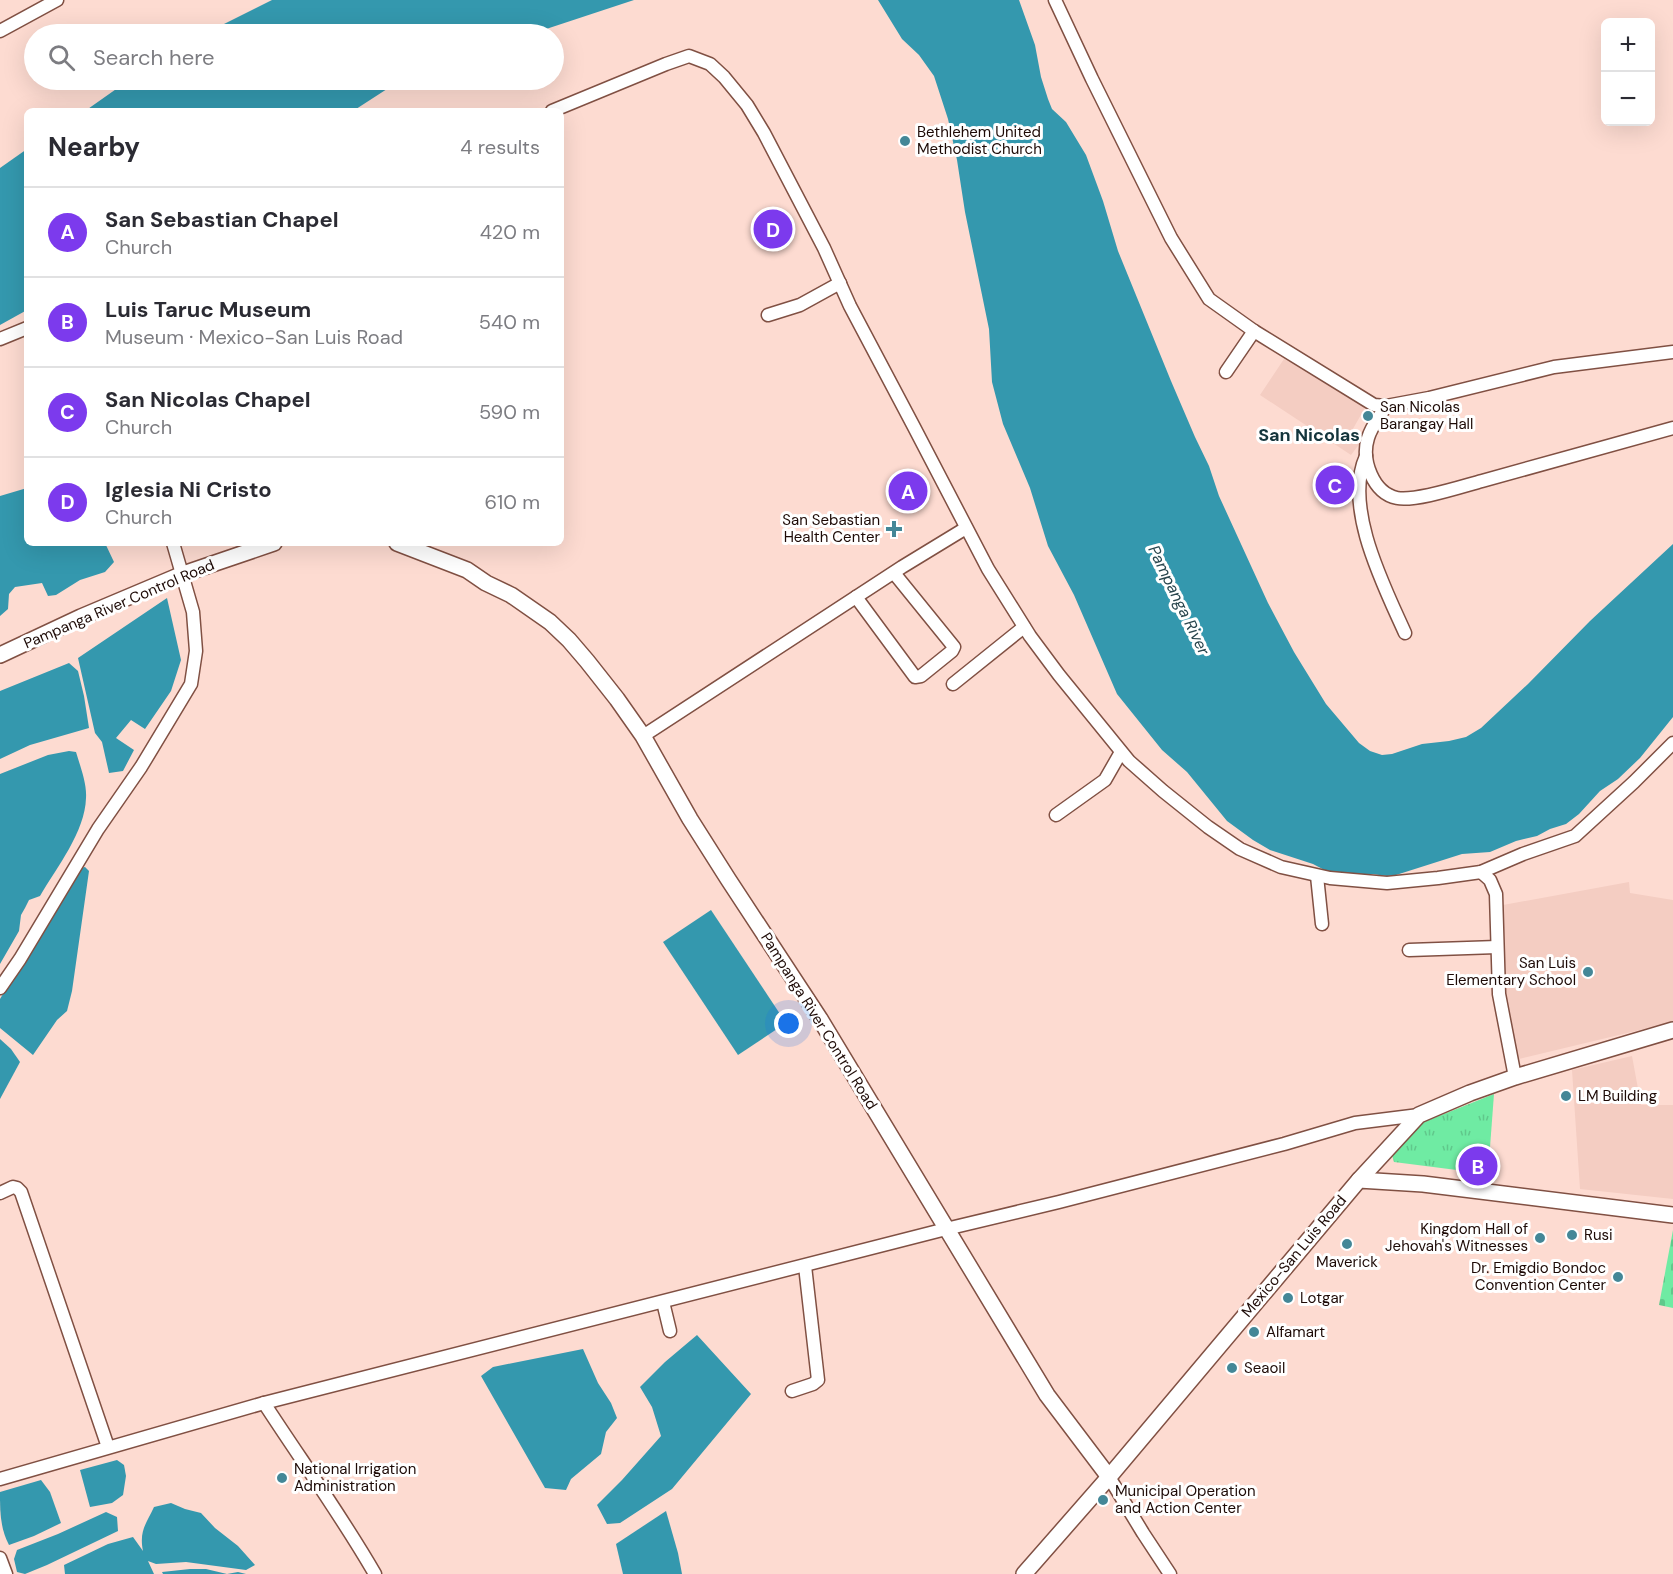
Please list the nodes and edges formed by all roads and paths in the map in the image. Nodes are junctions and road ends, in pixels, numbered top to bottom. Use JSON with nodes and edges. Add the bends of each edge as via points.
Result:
{"nodes":[{"id":1,"x":57,"y":0,"type":"edge"},
{"id":2,"x":1055,"y":0,"type":"edge"},
{"id":3,"x":0,"y":31,"type":"edge"},
{"id":4,"x":559,"y":108,"type":"edge"},
{"id":5,"x":840,"y":283,"type":"junction"},
{"id":6,"x":768,"y":315,"type":"dead end"},
{"id":7,"x":24,"y":329,"type":"edge"},
{"id":8,"x":1254,"y":331,"type":"junction"},
{"id":9,"x":0,"y":339,"type":"edge"},
{"id":10,"x":1673,"y":352,"type":"edge"},
{"id":11,"x":1226,"y":372,"type":"dead end"},
{"id":12,"x":1386,"y":406,"type":"junction"},
{"id":13,"x":1673,"y":428,"type":"edge"},
{"id":14,"x":1366,"y":455,"type":"junction"},
{"id":15,"x":966,"y":528,"type":"junction"},
{"id":16,"x":174,"y":546,"type":"edge"},
{"id":17,"x":265,"y":546,"type":"edge"},
{"id":18,"x":405,"y":546,"type":"edge"},
{"id":19,"x":894,"y":573,"type":"junction"},
{"id":20,"x":183,"y":574,"type":"junction"},
{"id":21,"x":856,"y":597,"type":"junction"},
{"id":22,"x":1024,"y":627,"type":"junction"},
{"id":23,"x":1405,"y":633,"type":"dead end"},
{"id":24,"x":0,"y":655,"type":"edge"},
{"id":25,"x":953,"y":684,"type":"dead end"},
{"id":26,"x":643,"y":736,"type":"junction"},
{"id":27,"x":1673,"y":743,"type":"edge"},
{"id":28,"x":1121,"y":752,"type":"junction"},
{"id":29,"x":1056,"y":815,"type":"dead end"},
{"id":30,"x":1481,"y":872,"type":"junction"},
{"id":31,"x":1317,"y":876,"type":"junction"},
{"id":32,"x":1322,"y":924,"type":"dead end"},
{"id":33,"x":1497,"y":947,"type":"junction"},
{"id":34,"x":1408,"y":950,"type":"dead end"},
{"id":35,"x":0,"y":988,"type":"edge"},
{"id":36,"x":1673,"y":1030,"type":"edge"},
{"id":37,"x":1515,"y":1077,"type":"junction"},
{"id":38,"x":1419,"y":1115,"type":"junction"},
{"id":39,"x":1359,"y":1180,"type":"junction"},
{"id":40,"x":0,"y":1193,"type":"edge"},
{"id":41,"x":1673,"y":1215,"type":"edge"},
{"id":42,"x":946,"y":1229,"type":"junction"},
{"id":43,"x":805,"y":1266,"type":"junction"},
{"id":44,"x":663,"y":1302,"type":"junction"},
{"id":45,"x":670,"y":1331,"type":"dead end"},
{"id":46,"x":792,"y":1391,"type":"dead end"},
{"id":47,"x":264,"y":1403,"type":"junction"},
{"id":48,"x":108,"y":1448,"type":"junction"},
{"id":49,"x":1109,"y":1477,"type":"junction"},
{"id":50,"x":0,"y":1479,"type":"edge"},
{"id":51,"x":0,"y":1558,"type":"edge"},
{"id":52,"x":6,"y":1574,"type":"edge"},
{"id":53,"x":375,"y":1574,"type":"edge"},
{"id":54,"x":1024,"y":1574,"type":"edge"},
{"id":55,"x":1170,"y":1574,"type":"edge"}],
"edges":[{"from":1,"to":3,"type":"street"},
{"from":2,"to":8,"type":"street","via":[[1171,238],[1209,299]]},
{"from":4,"to":5,"type":"street","via":[[689,56],[710,64],[747,105],[764,133]]},
{"from":5,"to":6,"type":"street","via":[[800,305]]},
{"from":5,"to":15,"type":"street"},
{"from":7,"to":9,"type":"street"},
{"from":8,"to":11,"type":"street"},
{"from":8,"to":12,"type":"street","via":[[1374,405]]},
{"from":10,"to":12,"type":"street","via":[[1554,367]]},
{"from":12,"to":14,"type":"street","via":[[1371,430]]},
{"from":13,"to":14,"type":"street","via":[[1410,499],[1395,498],[1379,487],[1370,473]]},
{"from":14,"to":23,"type":"street","via":[[1358,485],[1363,522],[1369,547]]},
{"from":15,"to":19,"type":"street"},
{"from":15,"to":22,"type":"street"},
{"from":16,"to":20,"type":"street"},
{"from":17,"to":20,"type":"main road","name":"Pampanga River Control Road"},
{"from":18,"to":26,"type":"main road","name":"Pampanga River Control Road","via":[[467,570],[550,622],[587,661]]},
{"from":19,"to":21,"type":"street"},
{"from":19,"to":21,"type":"street","via":[[954,647],[921,676],[915,677]]},
{"from":20,"to":24,"type":"main road","name":"Pampanga River Control Road"},
{"from":20,"to":35,"type":"street","via":[[193,612],[196,651],[191,684]]},
{"from":21,"to":26,"type":"street"},
{"from":22,"to":25,"type":"street"},
{"from":22,"to":28,"type":"street"},
{"from":26,"to":42,"type":"main road","name":"Pampanga River Control Road","via":[[690,819],[820,1019]]},
{"from":27,"to":30,"type":"street","via":[[1575,836]]},
{"from":28,"to":29,"type":"street","via":[[1106,780]]},
{"from":28,"to":31,"type":"street","via":[[1163,791],[1240,849],[1281,867]]},
{"from":30,"to":31,"type":"street","via":[[1387,883]]},
{"from":30,"to":33,"type":"street","via":[[1496,894]]},
{"from":31,"to":32,"type":"street"},
{"from":33,"to":34,"type":"street"},
{"from":33,"to":37,"type":"street","via":[[1499,994]]},
{"from":36,"to":37,"type":"main road"},
{"from":37,"to":38,"type":"main road"},
{"from":38,"to":39,"type":"main road","name":"Mexico-San Luis Road"},
{"from":38,"to":42,"type":"street","via":[[1355,1123]]},
{"from":39,"to":41,"type":"main road","via":[[1424,1184]]},
{"from":39,"to":49,"type":"main road","name":"Mexico-San Luis Road"},
{"from":40,"to":48,"type":"street","via":[[13,1187],[21,1192]]},
{"from":42,"to":43,"type":"street"},
{"from":42,"to":49,"type":"main road","name":"Pampanga River Control Road","via":[[1047,1395]]},
{"from":43,"to":44,"type":"street"},
{"from":43,"to":46,"type":"street","via":[[818,1380]]},
{"from":44,"to":45,"type":"street"},
{"from":44,"to":47,"type":"street"},
{"from":47,"to":48,"type":"street"},
{"from":47,"to":53,"type":"street"},
{"from":48,"to":50,"type":"street"},
{"from":49,"to":54,"type":"main road","name":"Mexico-San Luis Road"},
{"from":49,"to":55,"type":"street","name":"Pampanga River Control Road"},
{"from":51,"to":52,"type":"street"}]}
